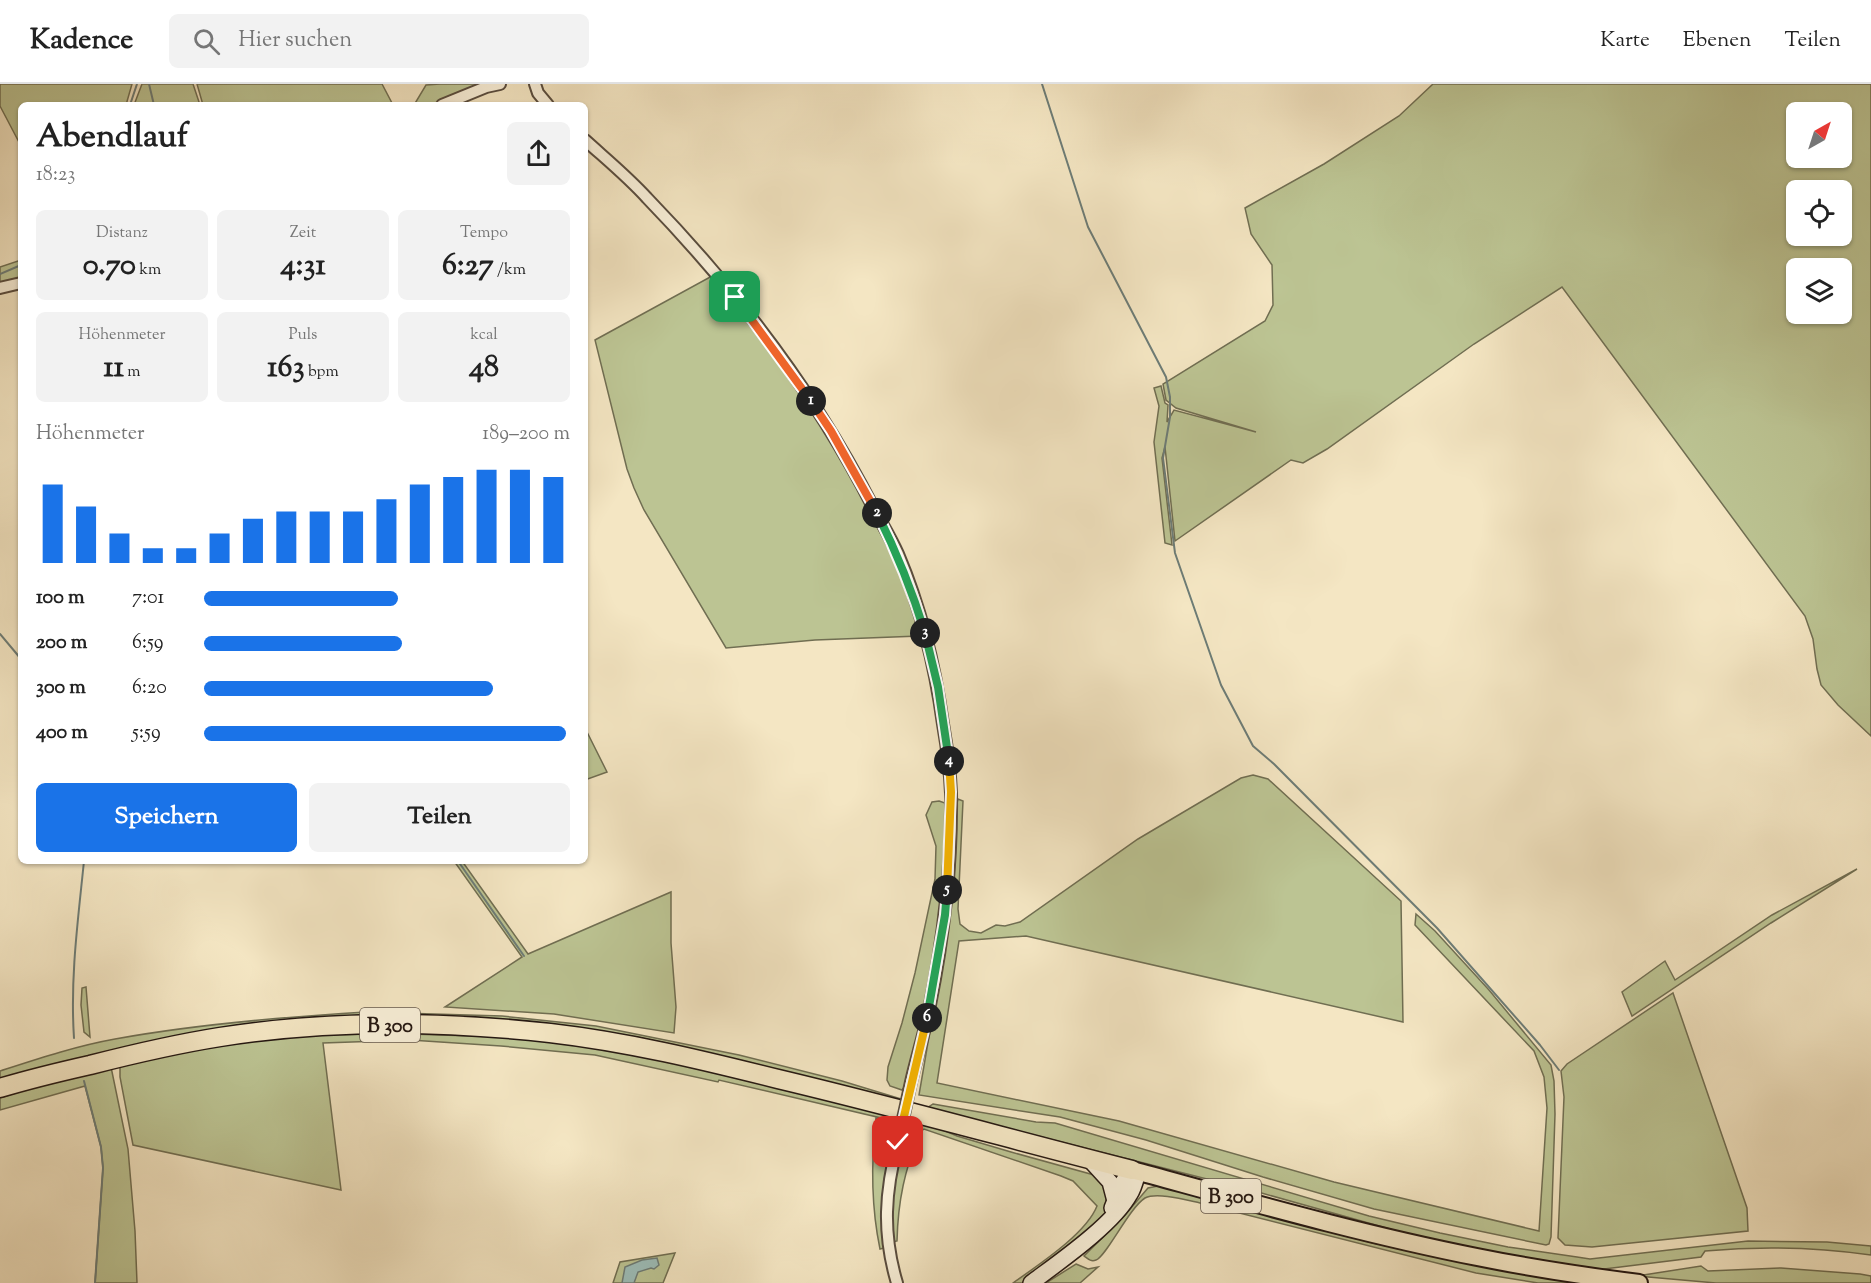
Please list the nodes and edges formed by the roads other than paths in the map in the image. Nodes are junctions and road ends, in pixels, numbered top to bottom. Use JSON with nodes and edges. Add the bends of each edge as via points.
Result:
{"nodes":[{"id":1,"x":500,"y":84,"type":"edge"},
{"id":2,"x":535,"y":84,"type":"edge"},
{"id":3,"x":449,"y":102,"type":"edge"},
{"id":4,"x":546,"y":102,"type":"edge"},
{"id":5,"x":588,"y":143,"type":"edge"},
{"id":6,"x":18,"y":284,"type":"edge"},
{"id":7,"x":0,"y":288,"type":"edge"},
{"id":8,"x":0,"y":1088,"type":"edge"},
{"id":9,"x":1089,"y":1159,"type":"junction"},
{"id":10,"x":1135,"y":1171,"type":"junction"},
{"id":11,"x":1115,"y":1201,"type":"junction"},
{"id":12,"x":1099,"y":1228,"type":"junction"},
{"id":13,"x":897,"y":1283,"type":"edge"},
{"id":14,"x":1031,"y":1283,"type":"edge"},
{"id":15,"x":1640,"y":1283,"type":"edge"}],
"edges":[{"from":1,"to":3,"type":"street"},
{"from":2,"to":4,"type":"street"},
{"from":5,"to":13,"type":"street","bridge":true,"via":[[645,195],[698,253],[782,359],[863,487],[897,553],[914,597],[938,687],[949,765],[950,854],[945,915],[930,1005],[886,1199],[888,1246]]},
{"from":6,"to":7,"type":"street"},
{"from":8,"to":9,"type":"highway","number":"B 300","via":[[131,1054],[222,1037],[363,1025],[504,1029],[689,1057]]},
{"from":9,"to":10,"type":"highway","number":"B 300"},
{"from":9,"to":11,"type":"main road","via":[[1110,1182]]},
{"from":10,"to":11,"type":"main road","via":[[1122,1183]]},
{"from":10,"to":12,"type":"main road","via":[[1130,1194]]},
{"from":10,"to":15,"type":"main road","number":"B 300","via":[[1474,1257]]},
{"from":11,"to":12,"type":"main road"},
{"from":12,"to":14,"type":"main road"}]}
